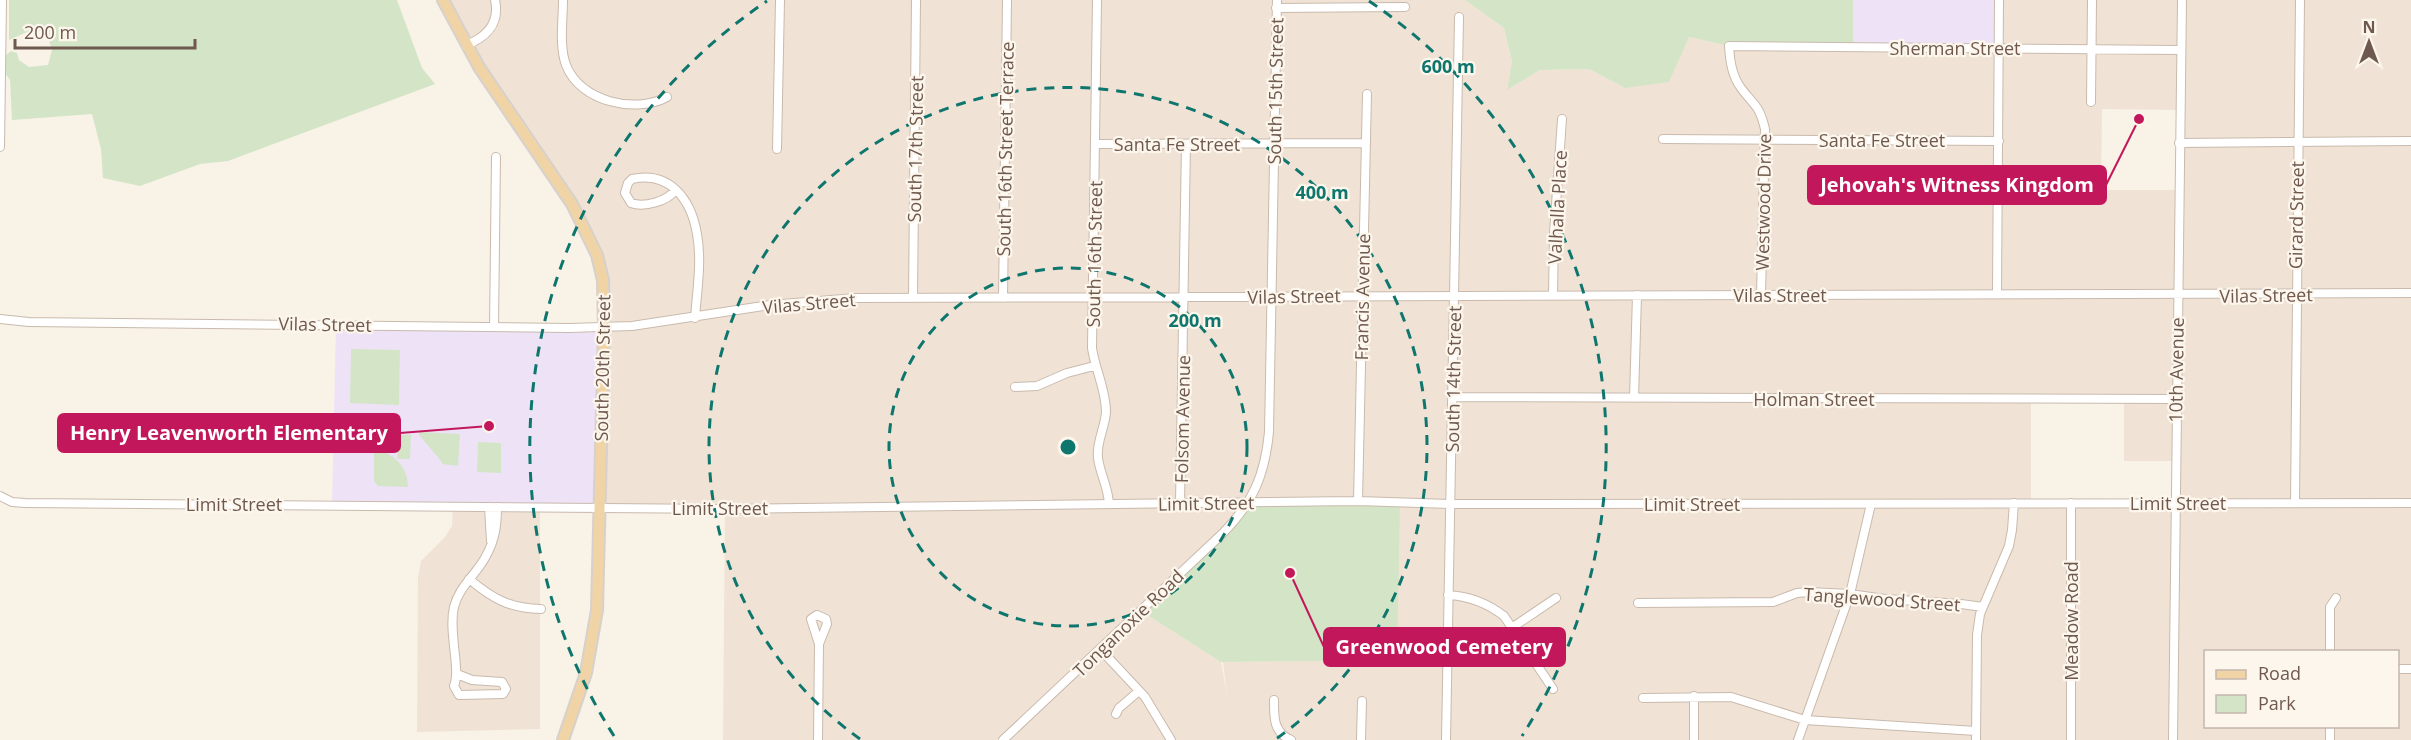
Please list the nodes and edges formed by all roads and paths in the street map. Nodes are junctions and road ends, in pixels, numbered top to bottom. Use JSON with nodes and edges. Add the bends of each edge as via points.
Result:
{"nodes":[{"id":1,"x":2,"y":0,"type":"edge"},
{"id":2,"x":443,"y":0,"type":"edge"},
{"id":3,"x":495,"y":0,"type":"edge"},
{"id":4,"x":563,"y":0,"type":"edge"},
{"id":5,"x":780,"y":0,"type":"edge"},
{"id":6,"x":916,"y":0,"type":"edge"},
{"id":7,"x":1007,"y":0,"type":"edge"},
{"id":8,"x":1097,"y":0,"type":"edge"},
{"id":9,"x":1999,"y":0,"type":"edge"},
{"id":10,"x":2092,"y":0,"type":"edge"},
{"id":11,"x":2182,"y":0,"type":"edge"},
{"id":12,"x":2300,"y":0,"type":"edge"},
{"id":13,"x":1277,"y":4,"type":"edge"},
{"id":14,"x":1405,"y":7,"type":"dead end"},
{"id":15,"x":1,"y":10,"type":"edge"},
{"id":16,"x":1459,"y":17,"type":"dead end"},
{"id":17,"x":466,"y":45,"type":"junction"},
{"id":18,"x":1729,"y":46,"type":"joint"},
{"id":19,"x":1998,"y":48,"type":"junction"},
{"id":20,"x":2092,"y":48,"type":"junction"},
{"id":21,"x":2181,"y":50,"type":"junction"},
{"id":22,"x":1367,"y":94,"type":"dead end"},
{"id":23,"x":667,"y":97,"type":"dead end"},
{"id":24,"x":2091,"y":102,"type":"dead end"},
{"id":25,"x":1562,"y":119,"type":"dead end"},
{"id":26,"x":1663,"y":139,"type":"dead end"},
{"id":27,"x":1765,"y":140,"type":"junction"},
{"id":28,"x":1999,"y":141,"type":"junction"},
{"id":29,"x":2297,"y":141,"type":"junction"},
{"id":30,"x":2411,"y":141,"type":"edge"},
{"id":31,"x":1274,"y":143,"type":"junction"},
{"id":32,"x":1365,"y":143,"type":"junction"},
{"id":33,"x":2179,"y":143,"type":"junction"},
{"id":34,"x":1096,"y":144,"type":"junction"},
{"id":35,"x":1186,"y":144,"type":"junction"},
{"id":36,"x":0,"y":147,"type":"edge"},
{"id":37,"x":777,"y":149,"type":"dead end"},
{"id":38,"x":496,"y":157,"type":"dead end"},
{"id":39,"x":675,"y":190,"type":"junction"},
{"id":40,"x":2411,"y":293,"type":"edge"},
{"id":41,"x":1997,"y":294,"type":"junction"},
{"id":42,"x":2296,"y":294,"type":"junction"},
{"id":43,"x":1454,"y":295,"type":"junction"},
{"id":44,"x":1553,"y":295,"type":"junction"},
{"id":45,"x":1637,"y":295,"type":"junction"},
{"id":46,"x":1761,"y":295,"type":"junction"},
{"id":47,"x":1271,"y":296,"type":"junction"},
{"id":48,"x":1362,"y":296,"type":"junction"},
{"id":49,"x":2177,"y":296,"type":"junction"},
{"id":50,"x":913,"y":297,"type":"junction"},
{"id":51,"x":1003,"y":298,"type":"junction"},
{"id":52,"x":1093,"y":298,"type":"junction"},
{"id":53,"x":1183,"y":298,"type":"junction"},
{"id":54,"x":695,"y":318,"type":"junction"},
{"id":55,"x":0,"y":319,"type":"edge"},
{"id":56,"x":494,"y":327,"type":"junction"},
{"id":57,"x":604,"y":328,"type":"junction"},
{"id":58,"x":1095,"y":366,"type":"junction"},
{"id":59,"x":1015,"y":387,"type":"dead end"},
{"id":60,"x":1452,"y":397,"type":"junction"},
{"id":61,"x":1634,"y":398,"type":"junction"},
{"id":62,"x":2176,"y":399,"type":"junction"},
{"id":63,"x":1,"y":497,"type":"edge"},
{"id":64,"x":1358,"y":501,"type":"junction"},
{"id":65,"x":2295,"y":502,"type":"junction"},
{"id":66,"x":1249,"y":503,"type":"junction"},
{"id":67,"x":2014,"y":503,"type":"junction"},
{"id":68,"x":2071,"y":503,"type":"junction"},
{"id":69,"x":2174,"y":503,"type":"junction"},
{"id":70,"x":2411,"y":503,"type":"edge"},
{"id":71,"x":1108,"y":504,"type":"junction"},
{"id":72,"x":1180,"y":504,"type":"junction"},
{"id":73,"x":1450,"y":504,"type":"junction"},
{"id":74,"x":1871,"y":504,"type":"junction"},
{"id":75,"x":493,"y":507,"type":"junction"},
{"id":76,"x":600,"y":507,"type":"junction"},
{"id":77,"x":469,"y":579,"type":"junction"},
{"id":78,"x":1850,"y":594,"type":"junction"},
{"id":79,"x":1448,"y":595,"type":"junction"},
{"id":80,"x":1556,"y":598,"type":"dead end"},
{"id":81,"x":2336,"y":598,"type":"dead end"},
{"id":82,"x":1638,"y":603,"type":"dead end"},
{"id":83,"x":1983,"y":607,"type":"junction"},
{"id":84,"x":541,"y":609,"type":"dead end"},
{"id":85,"x":1513,"y":627,"type":"junction"},
{"id":86,"x":819,"y":644,"type":"dead end"},
{"id":87,"x":1101,"y":650,"type":"junction"},
{"id":88,"x":2330,"y":650,"type":"edge"},
{"id":89,"x":457,"y":674,"type":"junction"},
{"id":90,"x":1554,"y":689,"type":"dead end"},
{"id":91,"x":1139,"y":691,"type":"junction"},
{"id":92,"x":1694,"y":696,"type":"junction"},
{"id":93,"x":1643,"y":698,"type":"dead end"},
{"id":94,"x":1274,"y":700,"type":"dead end"},
{"id":95,"x":1362,"y":701,"type":"dead end"},
{"id":96,"x":1116,"y":714,"type":"dead end"},
{"id":97,"x":1805,"y":720,"type":"junction"},
{"id":98,"x":1976,"y":736,"type":"edge"},
{"id":99,"x":563,"y":740,"type":"edge"},
{"id":100,"x":818,"y":740,"type":"edge"},
{"id":101,"x":1003,"y":740,"type":"edge"},
{"id":102,"x":1171,"y":740,"type":"edge"},
{"id":103,"x":1291,"y":740,"type":"edge"},
{"id":104,"x":1361,"y":740,"type":"edge"},
{"id":105,"x":1446,"y":740,"type":"edge"},
{"id":106,"x":1694,"y":740,"type":"edge"},
{"id":107,"x":1798,"y":740,"type":"edge"},
{"id":108,"x":2071,"y":740,"type":"edge"},
{"id":109,"x":2173,"y":740,"type":"edge"}],
"edges":[{"from":1,"to":15,"type":"street"},
{"from":2,"to":17,"type":"main road","name":"South 20th Street"},
{"from":3,"to":17,"type":"street","via":[[494,23],[487,33]]},
{"from":4,"to":23,"type":"street","via":[[562,45],[566,65],[581,85],[604,100],[618,103],[655,104]]},
{"from":5,"to":37,"type":"street"},
{"from":6,"to":50,"type":"street","name":"South 17th Street"},
{"from":7,"to":51,"type":"street","name":"South 16th Street Terrace"},
{"from":8,"to":34,"type":"street","name":"South 16th Street"},
{"from":9,"to":19,"type":"street"},
{"from":10,"to":20,"type":"street"},
{"from":11,"to":21,"type":"street","name":"10th Avenue"},
{"from":12,"to":29,"type":"street","name":"Girard Street"},
{"from":13,"to":14,"type":"street"},
{"from":13,"to":31,"type":"street","name":"South 15th Street"},
{"from":15,"to":36,"type":"street"},
{"from":16,"to":43,"type":"street","name":"South 14th Street"},
{"from":17,"to":57,"type":"main road","name":"South 20th Street","via":[[586,230],[603,280]]},
{"from":18,"to":19,"type":"street","name":"Sherman Street"},
{"from":18,"to":27,"type":"street","name":"Westwood Drive","via":[[1735,77],[1761,112]]},
{"from":19,"to":20,"type":"street","name":"Sherman Street"},
{"from":19,"to":28,"type":"street"},
{"from":20,"to":21,"type":"street","name":"Sherman Street"},
{"from":20,"to":24,"type":"street"},
{"from":21,"to":33,"type":"street","name":"10th Avenue"},
{"from":22,"to":32,"type":"street","name":"Francis Avenue"},
{"from":25,"to":44,"type":"street","name":"Valhalla Place"},
{"from":26,"to":27,"type":"street","name":"Santa Fe Street"},
{"from":27,"to":28,"type":"street","name":"Santa Fe Street"},
{"from":27,"to":46,"type":"street","name":"Westwood Drive"},
{"from":28,"to":41,"type":"street"},
{"from":29,"to":30,"type":"street"},
{"from":29,"to":33,"type":"street"},
{"from":29,"to":42,"type":"street","name":"Girard Street"},
{"from":31,"to":32,"type":"street","name":"Santa Fe Street"},
{"from":31,"to":35,"type":"street","name":"Santa Fe Street"},
{"from":31,"to":47,"type":"street","name":"South 15th Street"},
{"from":32,"to":48,"type":"street","name":"Francis Avenue"},
{"from":33,"to":49,"type":"street","name":"10th Avenue"},
{"from":34,"to":35,"type":"street","name":"Santa Fe Street"},
{"from":34,"to":52,"type":"street","name":"South 16th Street"},
{"from":35,"to":53,"type":"street","name":"Folsom Avenue"},
{"from":38,"to":56,"type":"street"},
{"from":39,"to":39,"type":"street","via":[[655,178],[632,179],[626,193],[628,201],[641,206]]},
{"from":39,"to":54,"type":"street","via":[[698,235]]},
{"from":40,"to":42,"type":"street","name":"Vilas Street"},
{"from":41,"to":46,"type":"street","name":"Vilas Street"},
{"from":41,"to":49,"type":"street","name":"Vilas Street"},
{"from":42,"to":49,"type":"street","name":"Vilas Street"},
{"from":42,"to":65,"type":"street","name":"Girard Street"},
{"from":43,"to":44,"type":"street","name":"Vilas Street"},
{"from":43,"to":48,"type":"street","name":"Vilas Street"},
{"from":43,"to":60,"type":"street","name":"South 14th Street"},
{"from":44,"to":45,"type":"street","name":"Vilas Street"},
{"from":45,"to":46,"type":"street","name":"Vilas Street"},
{"from":45,"to":61,"type":"street"},
{"from":47,"to":48,"type":"street","name":"Vilas Street"},
{"from":47,"to":53,"type":"street","name":"Vilas Street"},
{"from":47,"to":66,"type":"street","name":"South 15th Street","via":[[1267,458]]},
{"from":48,"to":64,"type":"street","name":"Francis Avenue"},
{"from":49,"to":62,"type":"street","name":"10th Avenue"},
{"from":50,"to":51,"type":"street","name":"Vilas Street"},
{"from":50,"to":54,"type":"street","name":"Vilas Street","via":[[814,300]]},
{"from":51,"to":52,"type":"street","name":"Vilas Street"},
{"from":52,"to":53,"type":"street","name":"Vilas Street"},
{"from":52,"to":58,"type":"street","name":"South 16th Street"},
{"from":53,"to":72,"type":"street","name":"Folsom Avenue"},
{"from":54,"to":57,"type":"street","name":"Vilas Street"},
{"from":55,"to":56,"type":"street","name":"Vilas Street"},
{"from":56,"to":57,"type":"street","name":"Vilas Street"},
{"from":57,"to":76,"type":"main road","name":"South 20th Street"},
{"from":58,"to":59,"type":"street","via":[[1036,386]]},
{"from":58,"to":71,"type":"street","name":"South 16th Street","via":[[1105,399],[1098,456],[1108,488]]},
{"from":60,"to":61,"type":"street","name":"Holman Street"},
{"from":60,"to":73,"type":"street","name":"South 14th Street"},
{"from":61,"to":62,"type":"street","name":"Holman Street"},
{"from":62,"to":69,"type":"street","name":"10th Avenue"},
{"from":63,"to":75,"type":"street","name":"Limit Street","via":[[25,503]]},
{"from":64,"to":66,"type":"street","name":"Limit Street"},
{"from":64,"to":73,"type":"street","name":"Limit Street"},
{"from":65,"to":69,"type":"street","name":"Limit Street"},
{"from":65,"to":70,"type":"street","name":"Limit Street"},
{"from":66,"to":72,"type":"street","name":"Limit Street"},
{"from":66,"to":87,"type":"street","name":"Tonganoxie Road"},
{"from":67,"to":68,"type":"street","name":"Limit Street"},
{"from":67,"to":74,"type":"street","name":"Limit Street"},
{"from":67,"to":83,"type":"street","via":[[2009,546]]},
{"from":68,"to":69,"type":"street","name":"Limit Street"},
{"from":68,"to":108,"type":"street","name":"Meadow Road"},
{"from":69,"to":109,"type":"street","name":"10th Avenue"},
{"from":71,"to":72,"type":"street","name":"Limit Street"},
{"from":71,"to":76,"type":"street","name":"Limit Street"},
{"from":73,"to":74,"type":"street","name":"Limit Street"},
{"from":73,"to":79,"type":"street","name":"South 14th Street"},
{"from":74,"to":78,"type":"street"},
{"from":75,"to":76,"type":"street","name":"Limit Street"},
{"from":75,"to":77,"type":"street","via":[[491,542]]},
{"from":76,"to":99,"type":"main road","name":"South 20th Street","via":[[597,610],[591,649],[582,689]]},
{"from":77,"to":84,"type":"street","via":[[506,604]]},
{"from":77,"to":89,"type":"street","via":[[454,609],[451,633]]},
{"from":78,"to":82,"type":"street","name":"Tanglewood Street","via":[[1797,593],[1766,603]]},
{"from":78,"to":83,"type":"street","name":"Tanglewood Street"},
{"from":78,"to":97,"type":"street"},
{"from":79,"to":85,"type":"street","via":[[1479,600],[1493,607]]},
{"from":79,"to":105,"type":"street","name":"South 14th Street"},
{"from":80,"to":85,"type":"street"},
{"from":81,"to":88,"type":"street","via":[[2330,607]]},
{"from":83,"to":98,"type":"street","via":[[1977,635]]},
{"from":85,"to":90,"type":"street"},
{"from":86,"to":100,"type":"street"},
{"from":87,"to":91,"type":"street"},
{"from":87,"to":101,"type":"street","name":"Tonganoxie Road"},
{"from":89,"to":89,"type":"street","via":[[454,686],[459,695],[496,695],[506,689],[502,682],[471,680]]},
{"from":91,"to":96,"type":"street"},
{"from":91,"to":102,"type":"street"},
{"from":92,"to":93,"type":"street"},
{"from":92,"to":97,"type":"street","via":[[1740,699]]},
{"from":92,"to":106,"type":"street"},
{"from":94,"to":103,"type":"street","via":[[1278,730]]},
{"from":95,"to":104,"type":"street"},
{"from":97,"to":98,"type":"street"},
{"from":97,"to":107,"type":"street"}]}
